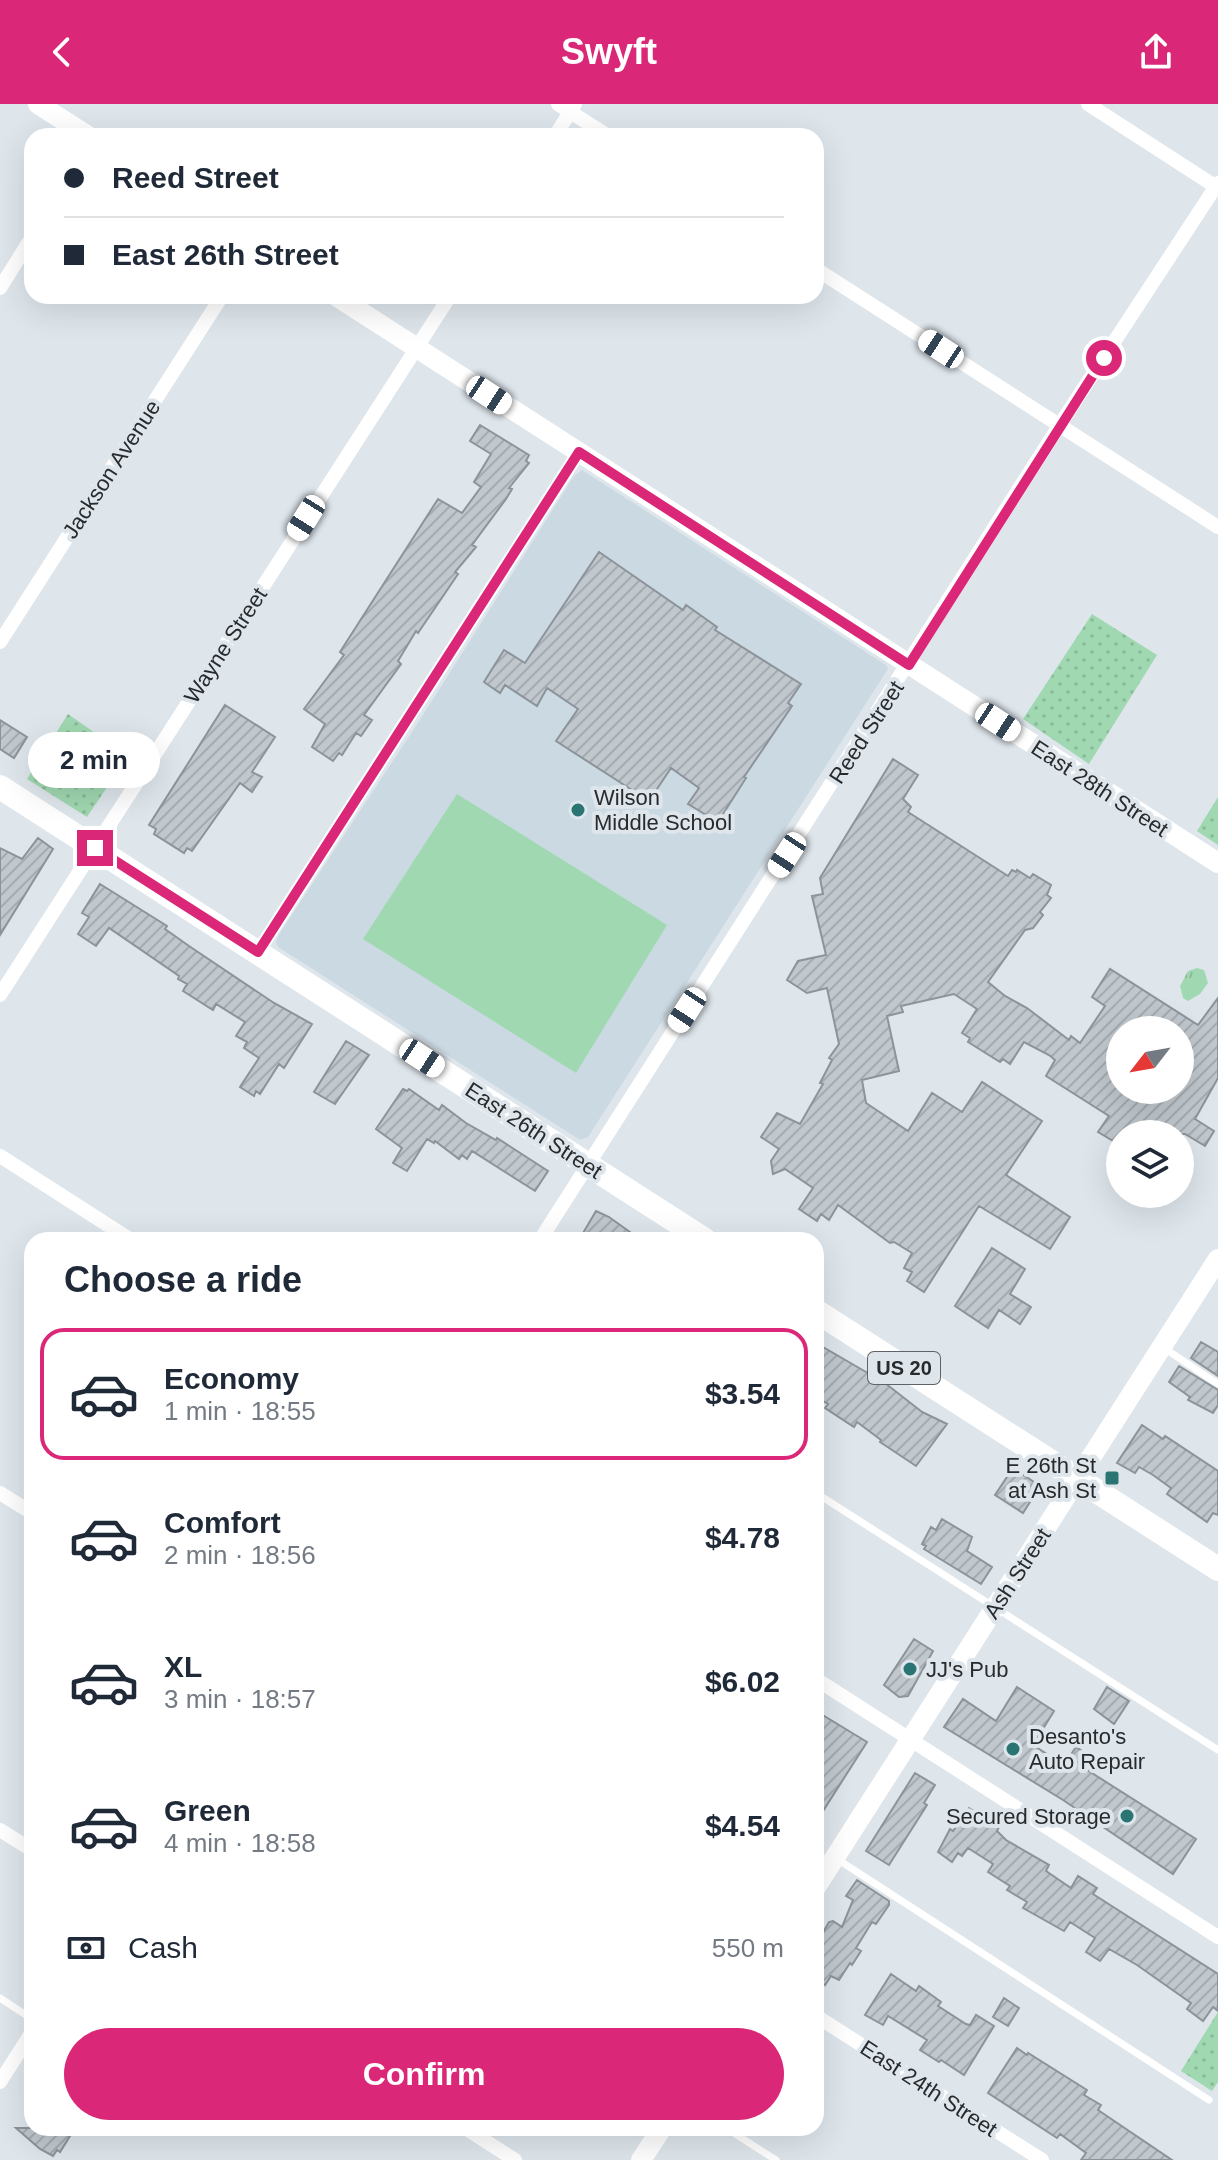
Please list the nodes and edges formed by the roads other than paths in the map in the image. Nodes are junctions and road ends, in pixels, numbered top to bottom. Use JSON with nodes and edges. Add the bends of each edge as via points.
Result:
{"nodes":[{"id":1,"x":38,"y":104,"type":"edge"},
{"id":2,"x":1088,"y":104,"type":"edge"},
{"id":3,"x":568,"y":107,"type":"edge"},
{"id":4,"x":76,"y":128,"type":"edge"},
{"id":5,"x":559,"y":128,"type":"edge"},
{"id":6,"x":597,"y":128,"type":"edge"},
{"id":7,"x":1217,"y":186,"type":"edge"},
{"id":8,"x":24,"y":250,"type":"edge"},
{"id":9,"x":824,"y":274,"type":"edge"},
{"id":10,"x":0,"y":288,"type":"edge"},
{"id":11,"x":217,"y":304,"type":"edge"},
{"id":12,"x":349,"y":304,"type":"edge"},
{"id":13,"x":445,"y":304,"type":"edge"},
{"id":14,"x":416,"y":347,"type":"junction"},
{"id":15,"x":1059,"y":426,"type":"junction"},
{"id":16,"x":579,"y":452,"type":"junction"},
{"id":17,"x":1218,"y":527,"type":"edge"},
{"id":18,"x":0,"y":642,"type":"edge"},
{"id":19,"x":909,"y":665,"type":"junction"},
{"id":20,"x":0,"y":787,"type":"edge"},
{"id":21,"x":95,"y":848,"type":"junction"},
{"id":22,"x":1218,"y":863,"type":"edge"},
{"id":23,"x":258,"y":952,"type":"junction"},
{"id":24,"x":0,"y":995,"type":"edge"},
{"id":25,"x":0,"y":1156,"type":"edge"},
{"id":26,"x":588,"y":1165,"type":"junction"},
{"id":27,"x":119,"y":1232,"type":"edge"},
{"id":28,"x":545,"y":1232,"type":"edge"},
{"id":29,"x":693,"y":1232,"type":"edge"},
{"id":30,"x":1218,"y":1259,"type":"edge"},
{"id":31,"x":824,"y":1316,"type":"edge"},
{"id":32,"x":1162,"y":1346,"type":"junction"},
{"id":33,"x":1218,"y":1384,"type":"edge"},
{"id":34,"x":1077,"y":1479,"type":"junction"},
{"id":35,"x":0,"y":1493,"type":"edge"},
{"id":36,"x":824,"y":1498,"type":"edge"},
{"id":37,"x":24,"y":1508,"type":"edge"},
{"id":38,"x":1218,"y":1569,"type":"edge"},
{"id":39,"x":995,"y":1607,"type":"junction"},
{"id":40,"x":824,"y":1684,"type":"edge"},
{"id":41,"x":910,"y":1740,"type":"junction"},
{"id":42,"x":1218,"y":1750,"type":"edge"},
{"id":43,"x":0,"y":1830,"type":"edge"},
{"id":44,"x":24,"y":1845,"type":"edge"},
{"id":45,"x":835,"y":1858,"type":"junction"},
{"id":46,"x":824,"y":1875,"type":"edge"},
{"id":47,"x":1218,"y":1937,"type":"edge"},
{"id":48,"x":0,"y":1998,"type":"edge"},
{"id":49,"x":24,"y":2014,"type":"edge"},
{"id":50,"x":824,"y":2021,"type":"edge"},
{"id":51,"x":24,"y":2044,"type":"edge"},
{"id":52,"x":0,"y":2082,"type":"edge"},
{"id":53,"x":1209,"y":2100,"type":"dead end"},
{"id":54,"x":478,"y":2136,"type":"edge"},
{"id":55,"x":657,"y":2136,"type":"edge"},
{"id":56,"x":738,"y":2136,"type":"edge"},
{"id":57,"x":515,"y":2160,"type":"edge"},
{"id":58,"x":641,"y":2160,"type":"edge"},
{"id":59,"x":776,"y":2160,"type":"edge"},
{"id":60,"x":1042,"y":2160,"type":"edge"}],
"edges":[{"from":1,"to":4,"type":"street"},
{"from":2,"to":7,"type":"street"},
{"from":3,"to":5,"type":"street"},
{"from":3,"to":6,"type":"street"},
{"from":7,"to":15,"type":"street","name":"Reed Street"},
{"from":8,"to":10,"type":"street"},
{"from":9,"to":15,"type":"street"},
{"from":11,"to":18,"type":"street","name":"Jackson Avenue"},
{"from":12,"to":14,"type":"street","name":"East 28th Street"},
{"from":13,"to":14,"type":"street","name":"Wayne Street"},
{"from":14,"to":16,"type":"street","name":"East 28th Street"},
{"from":14,"to":21,"type":"street","name":"Wayne Street"},
{"from":15,"to":17,"type":"street"},
{"from":15,"to":19,"type":"street","name":"Reed Street"},
{"from":16,"to":19,"type":"street","name":"East 28th Street"},
{"from":16,"to":23,"type":"street"},
{"from":19,"to":22,"type":"street","name":"East 28th Street"},
{"from":19,"to":26,"type":"street","name":"Reed Street"},
{"from":20,"to":21,"type":"main road","name":"East 26th Street"},
{"from":21,"to":23,"type":"main road","name":"East 26th Street"},
{"from":21,"to":24,"type":"street","name":"Wayne Street"},
{"from":23,"to":26,"type":"main road","name":"East 26th Street"},
{"from":25,"to":27,"type":"street"},
{"from":26,"to":28,"type":"street","name":"Reed Street"},
{"from":26,"to":29,"type":"main road","name":"East 26th Street"},
{"from":30,"to":32,"type":"street","name":"Ash Street"},
{"from":31,"to":34,"type":"main road","number":"US 20"},
{"from":32,"to":33,"type":"lane"},
{"from":32,"to":34,"type":"street","name":"Ash Street"},
{"from":34,"to":38,"type":"main road","number":"US 20"},
{"from":34,"to":39,"type":"street","name":"Ash Street"},
{"from":35,"to":37,"type":"street"},
{"from":36,"to":39,"type":"lane"},
{"from":39,"to":41,"type":"street","name":"Ash Street"},
{"from":39,"to":42,"type":"lane"},
{"from":40,"to":41,"type":"street"},
{"from":41,"to":45,"type":"street","name":"Ash Street"},
{"from":41,"to":47,"type":"street"},
{"from":43,"to":44,"type":"street"},
{"from":45,"to":46,"type":"street","name":"Ash Street"},
{"from":45,"to":53,"type":"lane"},
{"from":48,"to":49,"type":"lane"},
{"from":50,"to":60,"type":"street","name":"East 24th Street"},
{"from":51,"to":52,"type":"street"},
{"from":54,"to":57,"type":"street"},
{"from":55,"to":58,"type":"street"},
{"from":56,"to":59,"type":"lane"}]}
